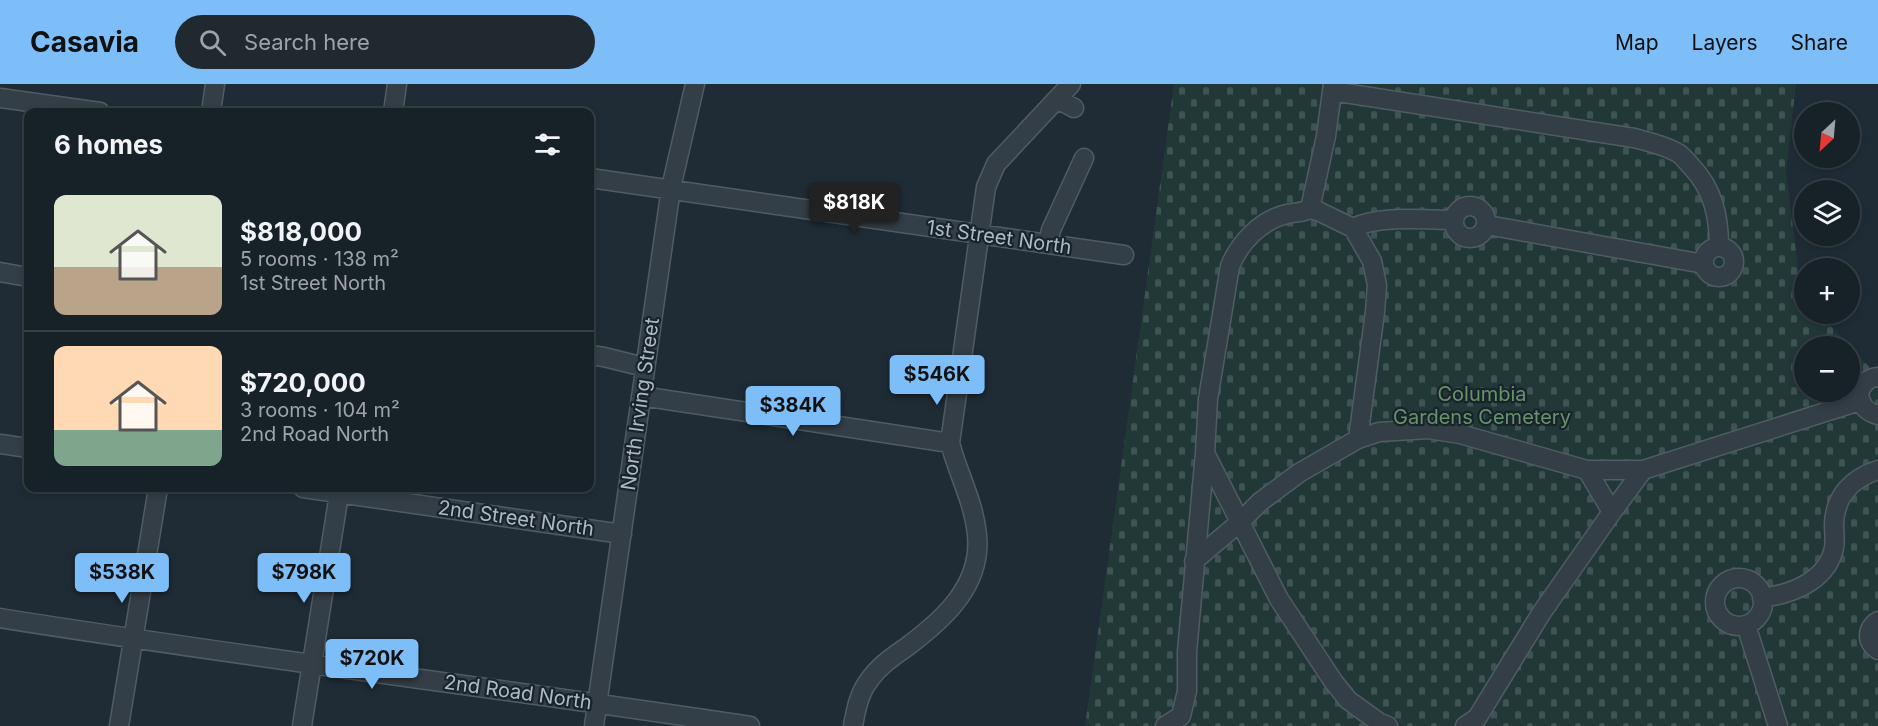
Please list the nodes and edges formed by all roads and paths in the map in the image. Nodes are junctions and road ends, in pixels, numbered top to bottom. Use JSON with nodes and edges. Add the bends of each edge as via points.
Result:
{"nodes":[{"id":1,"x":215,"y":84,"type":"edge"},
{"id":2,"x":397,"y":84,"type":"edge"},
{"id":3,"x":695,"y":84,"type":"edge"},
{"id":4,"x":1071,"y":84,"type":"edge"},
{"id":5,"x":1333,"y":88,"type":"edge"},
{"id":6,"x":21,"y":92,"type":"edge"},
{"id":7,"x":0,"y":98,"type":"edge"},
{"id":8,"x":1057,"y":99,"type":"junction"},
{"id":9,"x":84,"y":108,"type":"edge"},
{"id":10,"x":212,"y":108,"type":"edge"},
{"id":11,"x":394,"y":108,"type":"edge"},
{"id":12,"x":1074,"y":108,"type":"dead end"},
{"id":13,"x":1084,"y":159,"type":"dead end"},
{"id":14,"x":594,"y":178,"type":"edge"},
{"id":15,"x":671,"y":188,"type":"junction"},
{"id":16,"x":1310,"y":209,"type":"junction"},
{"id":17,"x":1353,"y":228,"type":"junction"},
{"id":18,"x":980,"y":234,"type":"junction"},
{"id":19,"x":1048,"y":244,"type":"junction"},
{"id":20,"x":1719,"y":247,"type":"junction"},
{"id":21,"x":1124,"y":255,"type":"dead end"},
{"id":22,"x":1704,"y":264,"type":"junction"},
{"id":23,"x":0,"y":272,"type":"edge"},
{"id":24,"x":24,"y":276,"type":"edge"},
{"id":25,"x":594,"y":356,"type":"edge"},
{"id":26,"x":644,"y":368,"type":"junction"},
{"id":27,"x":1878,"y":377,"type":"edge"},
{"id":28,"x":1860,"y":392,"type":"edge"},
{"id":29,"x":641,"y":396,"type":"junction"},
{"id":30,"x":1860,"y":401,"type":"edge"},
{"id":31,"x":1857,"y":402,"type":"edge"},
{"id":32,"x":1878,"y":415,"type":"edge"},
{"id":33,"x":1358,"y":439,"type":"junction"},
{"id":34,"x":950,"y":443,"type":"junction"},
{"id":35,"x":0,"y":444,"type":"edge"},
{"id":36,"x":24,"y":447,"type":"edge"},
{"id":37,"x":1205,"y":453,"type":"junction"},
{"id":38,"x":1587,"y":470,"type":"junction"},
{"id":39,"x":1643,"y":470,"type":"junction"},
{"id":40,"x":1878,"y":470,"type":"edge"},
{"id":41,"x":157,"y":492,"type":"edge"},
{"id":42,"x":339,"y":492,"type":"edge"},
{"id":43,"x":352,"y":492,"type":"edge"},
{"id":44,"x":1612,"y":512,"type":"junction"},
{"id":45,"x":1240,"y":522,"type":"junction"},
{"id":46,"x":622,"y":534,"type":"junction"},
{"id":47,"x":1194,"y":561,"type":"junction"},
{"id":48,"x":1762,"y":598,"type":"junction"},
{"id":49,"x":0,"y":618,"type":"edge"},
{"id":50,"x":1878,"y":621,"type":"edge"},
{"id":51,"x":1746,"y":625,"type":"junction"},
{"id":52,"x":135,"y":640,"type":"junction"},
{"id":53,"x":1878,"y":650,"type":"edge"},
{"id":54,"x":314,"y":663,"type":"junction"},
{"id":55,"x":597,"y":703,"type":"junction"},
{"id":56,"x":1477,"y":723,"type":"edge"},
{"id":57,"x":119,"y":726,"type":"edge"},
{"id":58,"x":302,"y":726,"type":"edge"},
{"id":59,"x":594,"y":726,"type":"edge"},
{"id":60,"x":750,"y":726,"type":"edge"},
{"id":61,"x":853,"y":726,"type":"edge"},
{"id":62,"x":1165,"y":726,"type":"edge"},
{"id":63,"x":1388,"y":726,"type":"edge"},
{"id":64,"x":1778,"y":726,"type":"edge"}],
"edges":[{"from":1,"to":10,"type":"street"},
{"from":2,"to":11,"type":"street"},
{"from":3,"to":15,"type":"street","name":"North Irving Street"},
{"from":4,"to":8,"type":"street"},
{"from":5,"to":16,"type":"street"},
{"from":5,"to":20,"type":"street","via":[[1656,143],[1679,154],[1709,190],[1717,214]]},
{"from":6,"to":7,"type":"street"},
{"from":6,"to":9,"type":"street"},
{"from":8,"to":12,"type":"street"},
{"from":8,"to":18,"type":"street","via":[[996,164],[986,187]]},
{"from":13,"to":19,"type":"street"},
{"from":14,"to":15,"type":"street","name":"1st Street North"},
{"from":15,"to":18,"type":"street","name":"1st Street North"},
{"from":15,"to":26,"type":"street","name":"North Irving Street"},
{"from":16,"to":17,"type":"street"},
{"from":16,"to":37,"type":"street","via":[[1288,213],[1249,235],[1230,266],[1208,399]]},
{"from":17,"to":22,"type":"street","via":[[1394,220],[1454,220],[1456,231],[1471,239],[1481,235],[1487,225]]},
{"from":17,"to":33,"type":"street","via":[[1372,261],[1377,285]]},
{"from":18,"to":19,"type":"street","name":"1st Street North"},
{"from":18,"to":34,"type":"street"},
{"from":19,"to":21,"type":"street","name":"1st Street North"},
{"from":20,"to":22,"type":"street","via":[[1709,250]]},
{"from":20,"to":22,"type":"street","via":[[1732,254],[1734,264],[1729,273],[1716,277]]},
{"from":23,"to":24,"type":"street"},
{"from":25,"to":26,"type":"street"},
{"from":26,"to":29,"type":"street","name":"North Irving Street"},
{"from":27,"to":28,"type":"street","via":[[1864,383]]},
{"from":29,"to":34,"type":"street"},
{"from":29,"to":46,"type":"street","name":"North Irving Street"},
{"from":30,"to":32,"type":"street","via":[[1867,411]]},
{"from":31,"to":39,"type":"street"},
{"from":33,"to":38,"type":"street","via":[[1379,432],[1428,429],[1460,434]]},
{"from":33,"to":45,"type":"street","via":[[1299,473]]},
{"from":34,"to":61,"type":"street","via":[[972,504],[976,561],[966,589],[950,611],[868,680]]},
{"from":35,"to":36,"type":"street"},
{"from":37,"to":45,"type":"street"},
{"from":37,"to":47,"type":"street"},
{"from":38,"to":39,"type":"street"},
{"from":38,"to":44,"type":"street"},
{"from":39,"to":44,"type":"street"},
{"from":40,"to":48,"type":"street","via":[[1861,475],[1842,495],[1834,522],[1833,552],[1822,572],[1783,595]]},
{"from":41,"to":52,"type":"street"},
{"from":42,"to":54,"type":"street"},
{"from":43,"to":46,"type":"street","name":"2nd Street North"},
{"from":44,"to":56,"type":"street","via":[[1542,612]]},
{"from":45,"to":47,"type":"street"},
{"from":45,"to":63,"type":"street","via":[[1279,599],[1333,681],[1348,700]]},
{"from":46,"to":55,"type":"street","name":"North Irving Street"},
{"from":47,"to":62,"type":"street","via":[[1186,652],[1187,691],[1181,716]]},
{"from":48,"to":51,"type":"street","via":[[1761,611]]},
{"from":48,"to":51,"type":"street","via":[[1747,580],[1731,580],[1719,590],[1718,614],[1730,624]]},
{"from":49,"to":52,"type":"street","name":"2nd Road North"},
{"from":50,"to":53,"type":"street","via":[[1871,627],[1869,637]]},
{"from":51,"to":64,"type":"street"},
{"from":52,"to":54,"type":"street","name":"2nd Road North"},
{"from":52,"to":57,"type":"street"},
{"from":54,"to":55,"type":"street","name":"2nd Road North"},
{"from":54,"to":58,"type":"street"},
{"from":55,"to":59,"type":"street","name":"North Irving Street"},
{"from":55,"to":60,"type":"street","name":"2nd Road North"}]}
